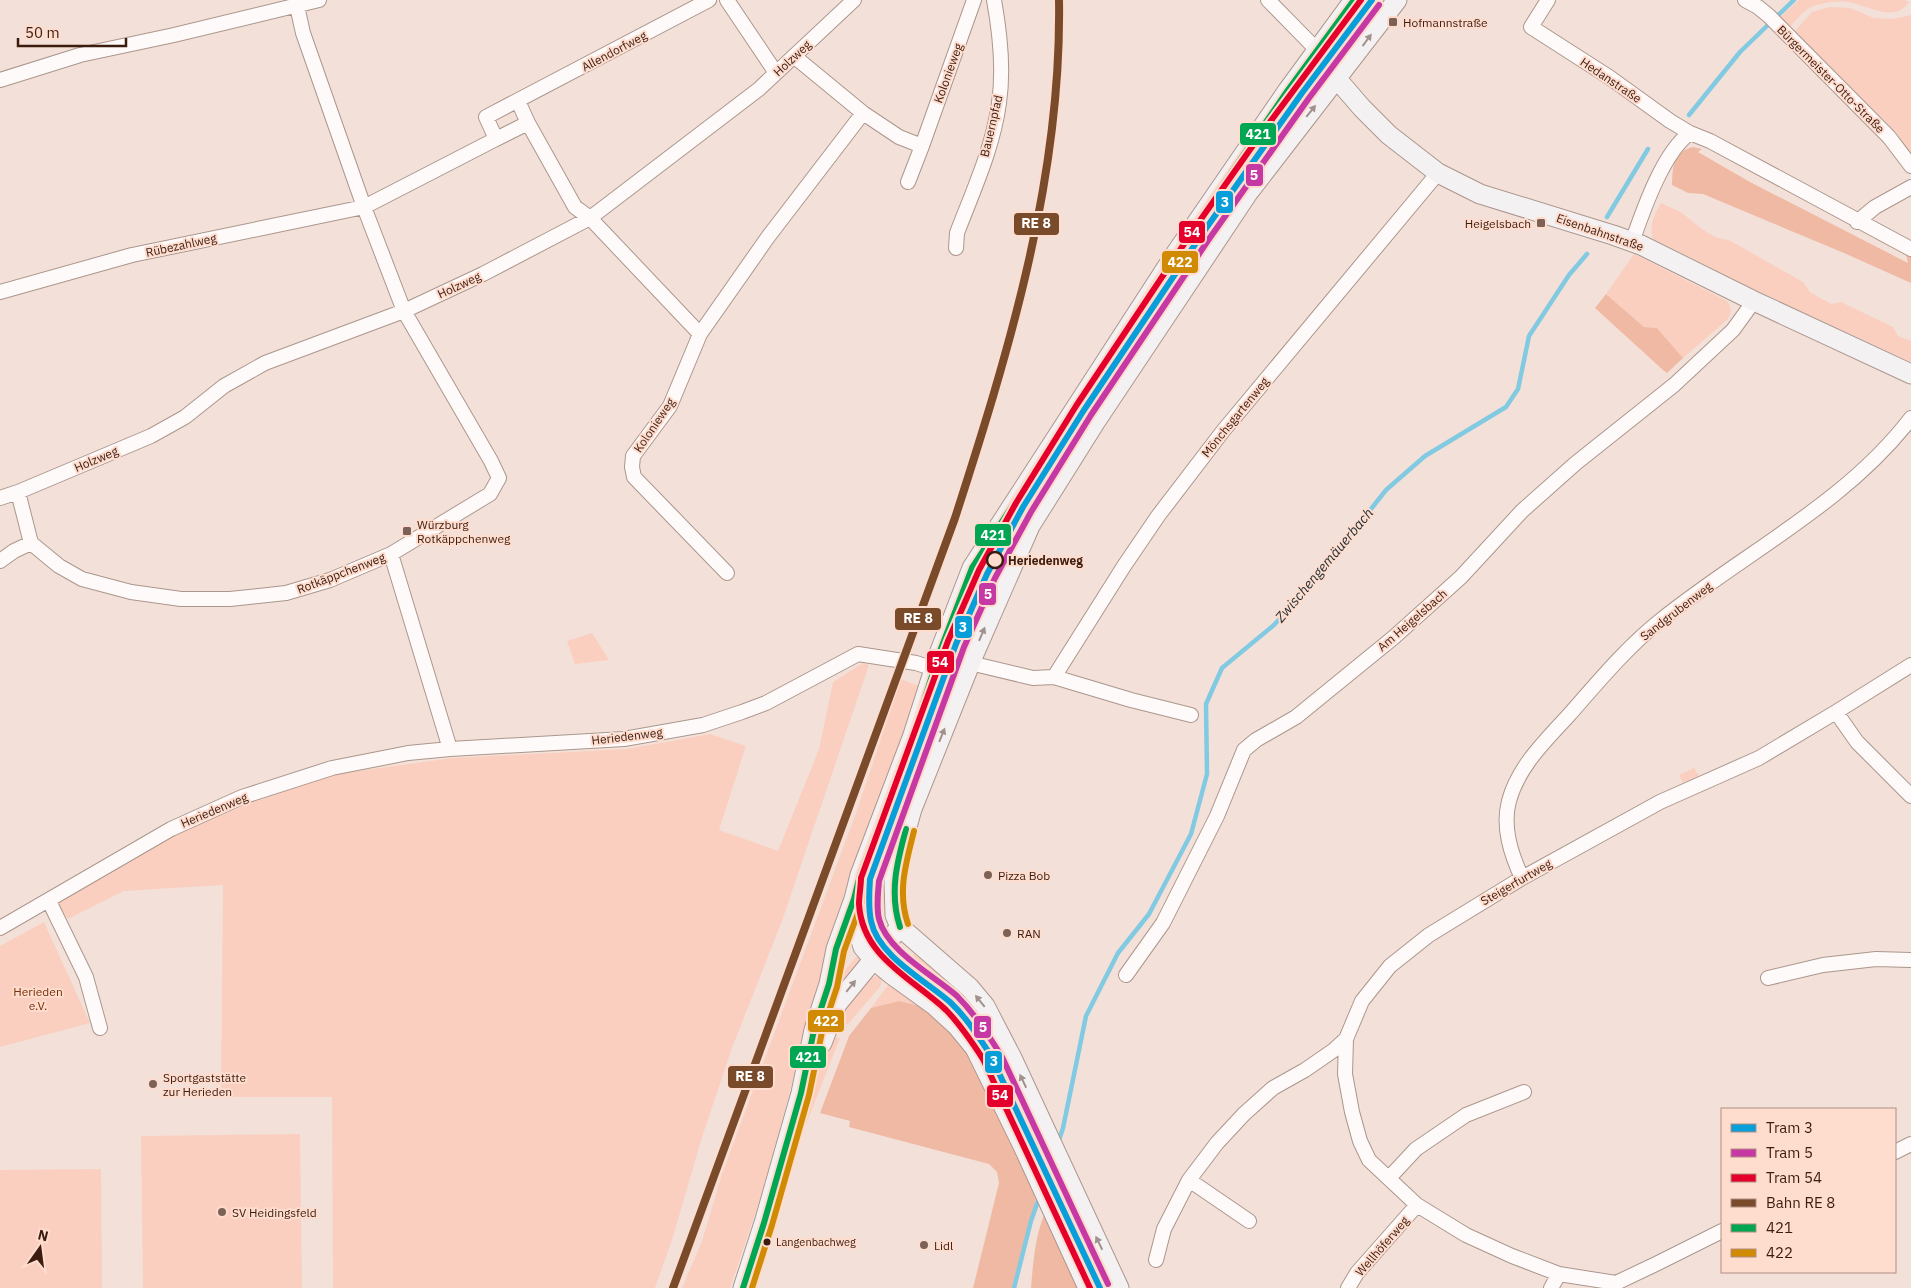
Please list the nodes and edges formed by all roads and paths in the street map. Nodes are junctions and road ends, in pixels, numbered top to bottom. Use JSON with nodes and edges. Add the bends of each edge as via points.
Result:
{"nodes":[{"id":1,"x":319,"y":0,"type":"edge"},
{"id":2,"x":709,"y":0,"type":"edge"},
{"id":3,"x":727,"y":0,"type":"edge"},
{"id":4,"x":854,"y":0,"type":"edge"},
{"id":5,"x":974,"y":0,"type":"edge"},
{"id":6,"x":994,"y":0,"type":"edge"},
{"id":7,"x":1268,"y":0,"type":"edge"},
{"id":8,"x":1354,"y":0,"type":"edge"},
{"id":9,"x":1397,"y":0,"type":"edge"},
{"id":10,"x":1548,"y":0,"type":"edge"},
{"id":11,"x":1745,"y":0,"type":"edge"},
{"id":12,"x":297,"y":6,"type":"junction"},
{"id":13,"x":1317,"y":50,"type":"junction"},
{"id":14,"x":795,"y":57,"type":"junction"},
{"id":15,"x":776,"y":73,"type":"junction"},
{"id":16,"x":1337,"y":79,"type":"junction"},
{"id":17,"x":0,"y":80,"type":"edge"},
{"id":18,"x":518,"y":101,"type":"junction"},
{"id":19,"x":863,"y":113,"type":"junction"},
{"id":20,"x":528,"y":123,"type":"junction"},
{"id":21,"x":1690,"y":133,"type":"junction"},
{"id":22,"x":496,"y":139,"type":"junction"},
{"id":23,"x":922,"y":146,"type":"junction"},
{"id":24,"x":1911,"y":166,"type":"edge"},
{"id":25,"x":1438,"y":173,"type":"junction"},
{"id":26,"x":908,"y":182,"type":"dead end"},
{"id":27,"x":1911,"y":187,"type":"edge"},
{"id":28,"x":364,"y":208,"type":"junction"},
{"id":29,"x":590,"y":218,"type":"junction"},
{"id":30,"x":1857,"y":222,"type":"junction"},
{"id":31,"x":1632,"y":242,"type":"junction"},
{"id":32,"x":956,"y":248,"type":"dead end"},
{"id":33,"x":1911,"y":249,"type":"edge"},
{"id":34,"x":0,"y":292,"type":"edge"},
{"id":35,"x":1754,"y":301,"type":"junction"},
{"id":36,"x":404,"y":311,"type":"junction"},
{"id":37,"x":700,"y":334,"type":"junction"},
{"id":38,"x":1911,"y":374,"type":"edge"},
{"id":39,"x":1911,"y":418,"type":"edge"},
{"id":40,"x":18,"y":492,"type":"junction"},
{"id":41,"x":0,"y":498,"type":"edge"},
{"id":42,"x":31,"y":543,"type":"junction"},
{"id":43,"x":391,"y":554,"type":"junction"},
{"id":44,"x":0,"y":561,"type":"edge"},
{"id":45,"x":727,"y":573,"type":"dead end"},
{"id":46,"x":1911,"y":665,"type":"edge"},
{"id":47,"x":935,"y":669,"type":"junction"},
{"id":48,"x":968,"y":671,"type":"junction"},
{"id":49,"x":1054,"y":677,"type":"junction"},
{"id":50,"x":1836,"y":712,"type":"junction"},
{"id":51,"x":1191,"y":715,"type":"dead end"},
{"id":52,"x":450,"y":749,"type":"junction"},
{"id":53,"x":1911,"y":796,"type":"edge"},
{"id":54,"x":1522,"y":878,"type":"junction"},
{"id":55,"x":854,"y":899,"type":"junction"},
{"id":56,"x":48,"y":901,"type":"junction"},
{"id":57,"x":900,"y":927,"type":"junction"},
{"id":58,"x":0,"y":928,"type":"edge"},
{"id":59,"x":868,"y":953,"type":"junction"},
{"id":60,"x":1911,"y":960,"type":"edge"},
{"id":61,"x":1126,"y":975,"type":"dead end"},
{"id":62,"x":1768,"y":978,"type":"dead end"},
{"id":63,"x":829,"y":984,"type":"junction"},
{"id":64,"x":100,"y":1028,"type":"dead end"},
{"id":65,"x":1346,"y":1039,"type":"junction"},
{"id":66,"x":1524,"y":1092,"type":"dead end"},
{"id":67,"x":800,"y":1093,"type":"junction"},
{"id":68,"x":1911,"y":1144,"type":"edge"},
{"id":69,"x":1896,"y":1152,"type":"edge"},
{"id":70,"x":1388,"y":1178,"type":"junction"},
{"id":71,"x":1189,"y":1180,"type":"junction"},
{"id":72,"x":1417,"y":1205,"type":"junction"},
{"id":73,"x":1249,"y":1221,"type":"dead end"},
{"id":74,"x":1721,"y":1231,"type":"edge"},
{"id":75,"x":1156,"y":1260,"type":"dead end"},
{"id":76,"x":1559,"y":1274,"type":"junction"},
{"id":77,"x":743,"y":1288,"type":"edge"},
{"id":78,"x":1088,"y":1288,"type":"edge"},
{"id":79,"x":1118,"y":1288,"type":"edge"},
{"id":80,"x":1348,"y":1288,"type":"edge"},
{"id":81,"x":1551,"y":1288,"type":"edge"}],
"edges":[{"from":1,"to":12,"type":"street"},
{"from":2,"to":18,"type":"street","name":"Allendorfweg"},
{"from":3,"to":15,"type":"street"},
{"from":4,"to":14,"type":"street","name":"Holzweg"},
{"from":5,"to":23,"type":"street","name":"Kolonieweg"},
{"from":6,"to":32,"type":"street","name":"Bauernpfad","via":[[1001,57],[999,102],[988,149],[957,234]]},
{"from":7,"to":13,"type":"street"},
{"from":8,"to":13,"type":"main road"},
{"from":16,"to":9,"type":"main road","one_way":true},
{"from":10,"to":21,"type":"street","name":"Hedanstraße","via":[[1531,28]]},
{"from":11,"to":24,"type":"street","name":"Bürgermeister-Otto-Straße","via":[[1772,19],[1889,137]]},
{"from":12,"to":17,"type":"street","via":[[80,54]]},
{"from":12,"to":28,"type":"street","via":[[303,33]]},
{"from":13,"to":16,"type":"main road","name":"Eisenbahnstraße"},
{"from":13,"to":47,"type":"main road","via":[[1176,253],[980,555],[965,582]]},
{"from":14,"to":15,"type":"street","name":"Holzweg"},
{"from":14,"to":19,"type":"street"},
{"from":15,"to":29,"type":"street","name":"Holzweg"},
{"from":16,"to":25,"type":"main road","name":"Eisenbahnstraße","via":[[1389,135]]},
{"from":48,"to":16,"type":"main road","one_way":true,"via":[[1030,526],[1248,193]]},
{"from":18,"to":20,"type":"street"},
{"from":18,"to":22,"type":"street","name":"Allendorfweg","via":[[486,117]]},
{"from":19,"to":23,"type":"street","via":[[899,137]]},
{"from":19,"to":37,"type":"street","name":"Kolonieweg","via":[[768,237]]},
{"from":20,"to":22,"type":"street"},
{"from":20,"to":29,"type":"street","via":[[575,207]]},
{"from":21,"to":30,"type":"street","name":"Hedanstraße"},
{"from":21,"to":31,"type":"street","via":[[1675,146],[1643,211]]},
{"from":22,"to":28,"type":"street"},
{"from":23,"to":26,"type":"street","name":"Kolonieweg"},
{"from":25,"to":31,"type":"main road","name":"Eisenbahnstraße","via":[[1480,194]]},
{"from":25,"to":49,"type":"street","name":"Mönchsgartenweg","via":[[1229,424],[1158,516]]},
{"from":27,"to":30,"type":"street","via":[[1875,207]]},
{"from":28,"to":34,"type":"street","name":"Rübezahlweg","via":[[132,255]]},
{"from":28,"to":36,"type":"street"},
{"from":29,"to":36,"type":"street","name":"Holzweg"},
{"from":29,"to":37,"type":"street"},
{"from":30,"to":33,"type":"street","name":"Hedanstraße"},
{"from":31,"to":35,"type":"main road","name":"Eisenbahnstraße"},
{"from":35,"to":38,"type":"main road","name":"Eisenbahnstraße"},
{"from":35,"to":61,"type":"street","name":"Am Heigelsbach","via":[[1733,330],[1674,385],[1522,511],[1461,577],[1393,638],[1296,717],[1244,750],[1217,816],[1163,923]]},
{"from":36,"to":40,"type":"street","name":"Holzweg","via":[[265,363],[224,386],[186,416],[152,436]]},
{"from":36,"to":43,"type":"street","name":"Rotkäppchenweg","via":[[499,478],[490,494]]},
{"from":37,"to":45,"type":"street","name":"Kolonieweg","via":[[670,406],[633,456],[632,467],[634,476]]},
{"from":39,"to":54,"type":"street","name":"Sandgrubenweg","via":[[1856,477],[1659,621],[1597,683],[1525,765],[1515,783],[1507,819],[1508,836]]},
{"from":40,"to":41,"type":"street","name":"Holzweg"},
{"from":40,"to":42,"type":"street"},
{"from":42,"to":43,"type":"street","name":"Rotkäppchenweg","via":[[59,566],[82,579],[132,592],[181,598],[230,599],[286,593],[330,580]]},
{"from":42,"to":44,"type":"street"},
{"from":43,"to":52,"type":"street"},
{"from":46,"to":50,"type":"street","name":"Steigerfurtweg"},
{"from":47,"to":48,"type":"street","name":"Heriedenweg"},
{"from":47,"to":52,"type":"street","name":"Heriedenweg","via":[[858,654],[766,702],[703,725],[624,739]]},
{"from":47,"to":55,"type":"main road"},
{"from":48,"to":49,"type":"street"},
{"from":57,"to":48,"type":"main road","one_way":true,"via":[[895,915],[896,866],[912,809]]},
{"from":49,"to":51,"type":"street"},
{"from":50,"to":53,"type":"street","via":[[1857,742]]},
{"from":50,"to":54,"type":"street","name":"Steigerfurtweg","via":[[1759,758],[1660,802]]},
{"from":52,"to":56,"type":"street","name":"Heriedenweg","via":[[332,768],[242,797],[171,829]]},
{"from":54,"to":65,"type":"street","name":"Steigerfurtweg","via":[[1429,935],[1390,966],[1362,1001]]},
{"from":55,"to":59,"type":"main road","via":[[855,921]]},
{"from":55,"to":63,"type":"main road","via":[[836,949]]},
{"from":56,"to":58,"type":"street","name":"Heriedenweg"},
{"from":56,"to":64,"type":"street","via":[[86,977]]},
{"from":57,"to":59,"type":"main road"},
{"from":79,"to":57,"type":"main road","one_way":true,"via":[[985,1006],[970,988]]},
{"from":59,"to":63,"type":"main road","via":[[853,952]]},
{"from":67,"to":59,"type":"main road","one_way":true,"via":[[837,1004]]},
{"from":59,"to":78,"type":"main road","via":[[934,1004],[974,1048]]},
{"from":60,"to":62,"type":"street","via":[[1876,959],[1823,965]]},
{"from":63,"to":67,"type":"main road","via":[[814,1030]]},
{"from":65,"to":70,"type":"street","via":[[1345,1074],[1360,1141],[1368,1160]]},
{"from":65,"to":71,"type":"street","name":"Steigerfurtweg","via":[[1258,1101],[1217,1142]]},
{"from":66,"to":70,"type":"street","via":[[1466,1115],[1416,1149]]},
{"from":67,"to":77,"type":"main road"},
{"from":68,"to":69,"type":"street"},
{"from":70,"to":72,"type":"street"},
{"from":71,"to":73,"type":"street"},
{"from":71,"to":75,"type":"street","name":"Steigerfurtweg","via":[[1164,1229]]},
{"from":72,"to":76,"type":"street","via":[[1466,1235]]},
{"from":72,"to":80,"type":"street","name":"Wellhöferweg","via":[[1357,1272]]},
{"from":74,"to":76,"type":"street","via":[[1616,1283]]},
{"from":76,"to":81,"type":"street"}]}
